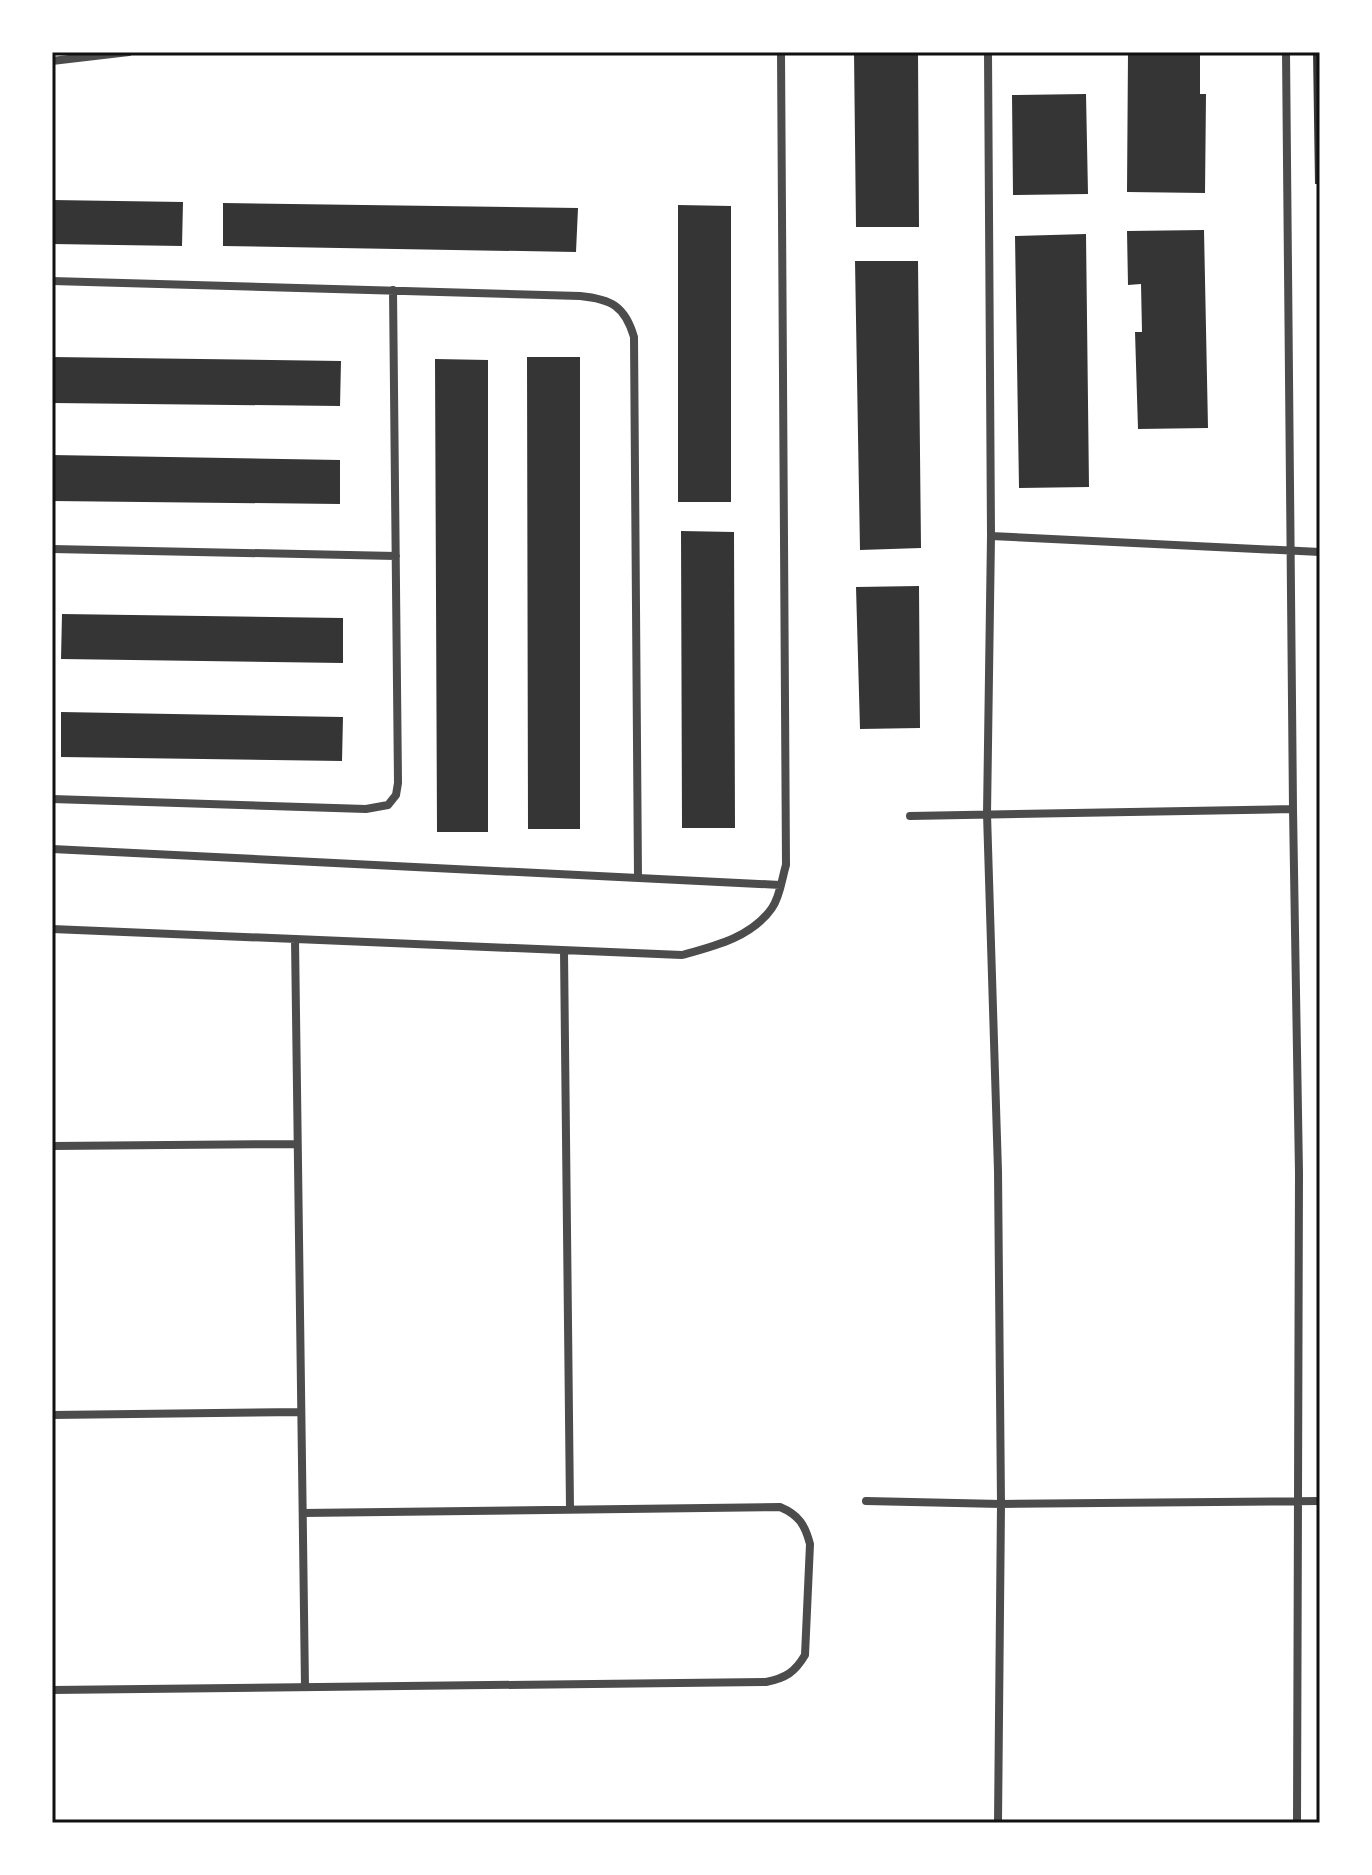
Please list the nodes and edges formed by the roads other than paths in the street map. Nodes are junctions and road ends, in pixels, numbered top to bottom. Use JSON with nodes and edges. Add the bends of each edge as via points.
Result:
{"nodes":[{"id":1,"x":129,"y":52,"type":"edge"},
{"id":2,"x":781,"y":52,"type":"edge"},
{"id":3,"x":988,"y":52,"type":"edge"},
{"id":4,"x":1286,"y":52,"type":"edge"},
{"id":5,"x":52,"y":61,"type":"edge"},
{"id":6,"x":52,"y":281,"type":"edge"},
{"id":7,"x":393,"y":290,"type":"junction"},
{"id":8,"x":991,"y":536,"type":"junction"},
{"id":9,"x":52,"y":549,"type":"edge"},
{"id":10,"x":1290,"y":550,"type":"junction"},
{"id":11,"x":1320,"y":552,"type":"edge"},
{"id":12,"x":396,"y":556,"type":"junction"},
{"id":13,"x":52,"y":799,"type":"edge"},
{"id":14,"x":1293,"y":809,"type":"junction"},
{"id":15,"x":987,"y":814,"type":"junction"},
{"id":16,"x":910,"y":816,"type":"dead end"},
{"id":17,"x":52,"y":849,"type":"edge"},
{"id":18,"x":638,"y":878,"type":"junction"},
{"id":19,"x":780,"y":885,"type":"junction"},
{"id":20,"x":52,"y":929,"type":"edge"},
{"id":21,"x":295,"y":939,"type":"junction"},
{"id":22,"x":564,"y":951,"type":"junction"},
{"id":23,"x":297,"y":1144,"type":"junction"},
{"id":24,"x":52,"y":1146,"type":"edge"},
{"id":25,"x":301,"y":1412,"type":"junction"},
{"id":26,"x":52,"y":1415,"type":"edge"},
{"id":27,"x":866,"y":1501,"type":"dead end"},
{"id":28,"x":1296,"y":1501,"type":"junction"},
{"id":29,"x":1320,"y":1501,"type":"edge"},
{"id":30,"x":1001,"y":1504,"type":"junction"},
{"id":31,"x":570,"y":1509,"type":"junction"},
{"id":32,"x":303,"y":1513,"type":"junction"},
{"id":33,"x":305,"y":1687,"type":"junction"},
{"id":34,"x":52,"y":1690,"type":"edge"},
{"id":35,"x":998,"y":1823,"type":"edge"},
{"id":36,"x":1297,"y":1823,"type":"edge"}],
"edges":[{"from":1,"to":5,"type":"street"},
{"from":2,"to":19,"type":"street","via":[[786,865]]},
{"from":3,"to":8,"type":"street"},
{"from":4,"to":10,"type":"street"},
{"from":6,"to":7,"type":"street"},
{"from":7,"to":12,"type":"street"},
{"from":7,"to":18,"type":"street","via":[[598,297],[616,304],[628,318],[634,337]]},
{"from":8,"to":10,"type":"street"},
{"from":8,"to":15,"type":"street"},
{"from":9,"to":12,"type":"street"},
{"from":10,"to":11,"type":"street"},
{"from":10,"to":14,"type":"street"},
{"from":12,"to":13,"type":"street","via":[[398,783],[388,805],[366,809]]},
{"from":14,"to":15,"type":"street"},
{"from":14,"to":28,"type":"street","via":[[1299,1173]]},
{"from":15,"to":16,"type":"street"},
{"from":15,"to":30,"type":"street"},
{"from":17,"to":18,"type":"street"},
{"from":18,"to":19,"type":"street"},
{"from":19,"to":22,"type":"street","via":[[773,907],[727,943],[682,955]]},
{"from":20,"to":21,"type":"street"},
{"from":21,"to":22,"type":"street"},
{"from":21,"to":23,"type":"street"},
{"from":22,"to":31,"type":"street"},
{"from":23,"to":24,"type":"street"},
{"from":23,"to":25,"type":"street"},
{"from":25,"to":26,"type":"street"},
{"from":25,"to":32,"type":"street"},
{"from":27,"to":30,"type":"street"},
{"from":28,"to":29,"type":"street"},
{"from":28,"to":30,"type":"street"},
{"from":28,"to":36,"type":"street"},
{"from":30,"to":35,"type":"street"},
{"from":31,"to":32,"type":"street"},
{"from":31,"to":33,"type":"street","via":[[760,1506],[794,1513],[810,1544],[805,1655],[796,1669],[766,1682]]},
{"from":32,"to":33,"type":"street"},
{"from":33,"to":34,"type":"street"}]}
